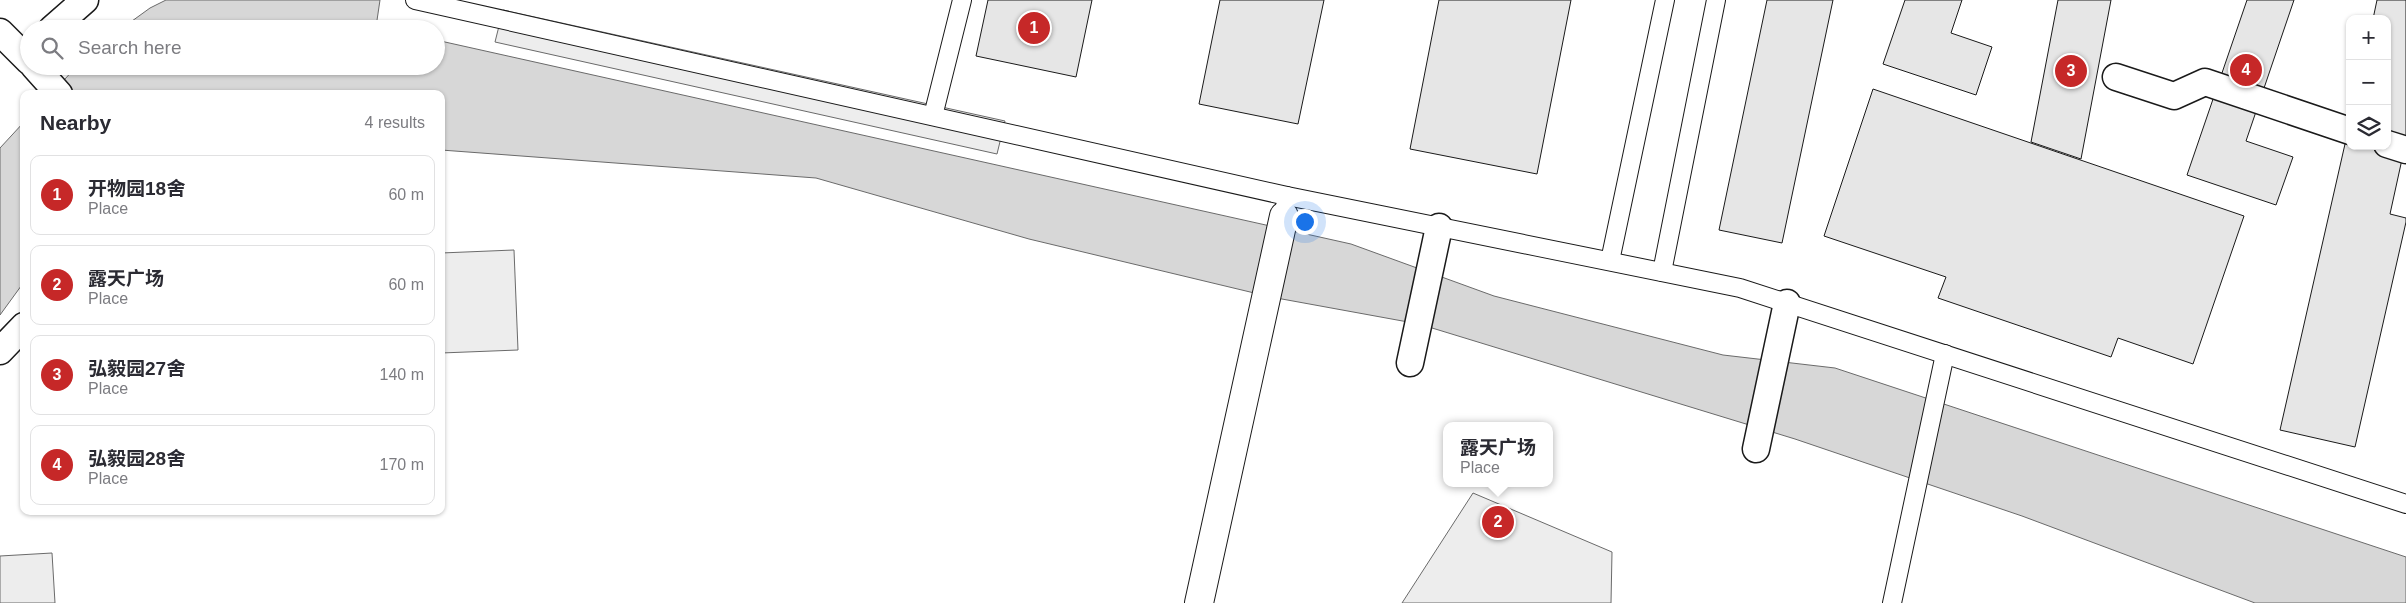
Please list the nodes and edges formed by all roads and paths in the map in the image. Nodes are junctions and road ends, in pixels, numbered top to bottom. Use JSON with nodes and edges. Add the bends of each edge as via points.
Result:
{"nodes":[{"id":1,"x":85,"y":0,"type":"edge"},
{"id":2,"x":415,"y":0,"type":"edge"},
{"id":3,"x":962,"y":0,"type":"edge"},
{"id":4,"x":1665,"y":0,"type":"edge"},
{"id":5,"x":1716,"y":0,"type":"edge"},
{"id":6,"x":62,"y":20,"type":"edge"},
{"id":7,"x":0,"y":32,"type":"edge"},
{"id":8,"x":20,"y":51,"type":"edge"},
{"id":9,"x":2116,"y":77,"type":"dead end"},
{"id":10,"x":933,"y":116,"type":"junction"},
{"id":11,"x":2346,"y":130,"type":"edge"},
{"id":12,"x":2391,"y":145,"type":"edge"},
{"id":13,"x":2406,"y":150,"type":"edge"},
{"id":14,"x":1286,"y":206,"type":"junction"},
{"id":15,"x":1439,"y":227,"type":"junction"},
{"id":16,"x":1610,"y":261,"type":"junction"},
{"id":17,"x":1662,"y":272,"type":"junction"},
{"id":18,"x":1787,"y":303,"type":"junction"},
{"id":19,"x":20,"y":330,"type":"edge"},
{"id":20,"x":0,"y":351,"type":"edge"},
{"id":21,"x":1410,"y":363,"type":"dead end"},
{"id":22,"x":1943,"y":363,"type":"junction"},
{"id":23,"x":1756,"y":449,"type":"dead end"},
{"id":24,"x":2406,"y":504,"type":"edge"},
{"id":25,"x":1198,"y":603,"type":"edge"},
{"id":26,"x":1892,"y":603,"type":"edge"}],
"edges":[{"from":1,"to":6,"type":"street"},
{"from":2,"to":10,"type":"lane"},
{"from":3,"to":10,"type":"lane"},
{"from":4,"to":16,"type":"lane"},
{"from":5,"to":17,"type":"lane"},
{"from":7,"to":8,"type":"street"},
{"from":9,"to":11,"type":"street","via":[[2174,96],[2205,82]]},
{"from":10,"to":14,"type":"lane"},
{"from":12,"to":13,"type":"street"},
{"from":14,"to":15,"type":"lane"},
{"from":14,"to":25,"type":"street"},
{"from":15,"to":16,"type":"lane"},
{"from":15,"to":21,"type":"street"},
{"from":16,"to":17,"type":"lane"},
{"from":17,"to":18,"type":"lane","via":[[1740,288]]},
{"from":18,"to":22,"type":"lane"},
{"from":18,"to":23,"type":"street"},
{"from":19,"to":20,"type":"street"},
{"from":22,"to":24,"type":"lane"},
{"from":22,"to":26,"type":"lane"}]}
